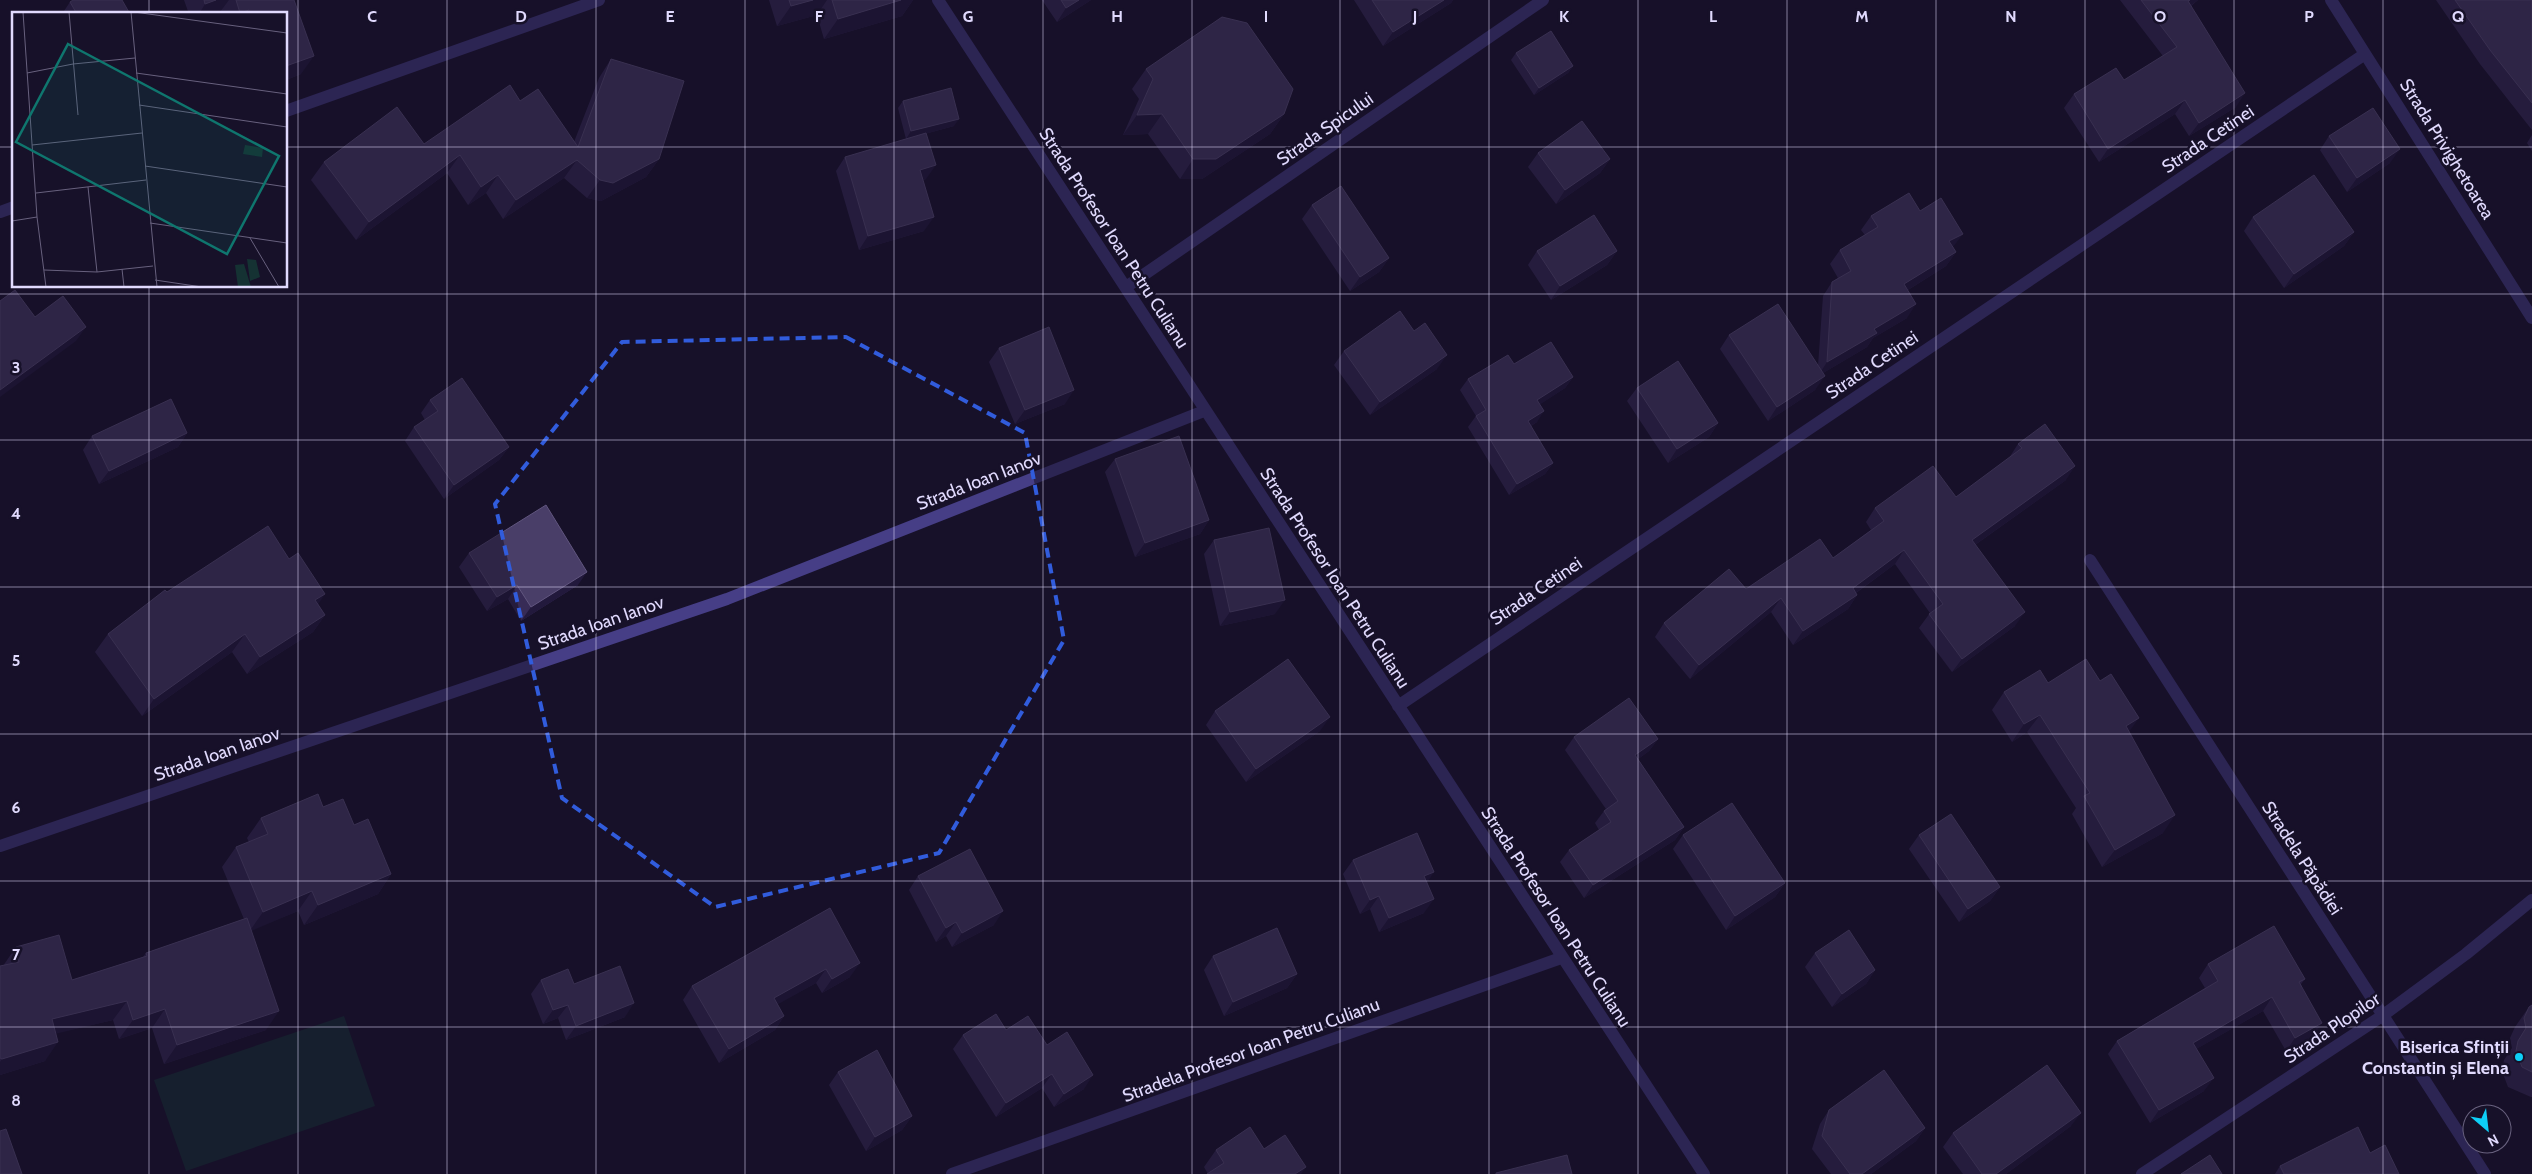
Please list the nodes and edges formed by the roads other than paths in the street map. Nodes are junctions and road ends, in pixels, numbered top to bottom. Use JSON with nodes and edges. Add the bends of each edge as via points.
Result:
{"nodes":[{"id":1,"x":599,"y":0,"type":"edge"},
{"id":2,"x":938,"y":0,"type":"edge"},
{"id":3,"x":1543,"y":0,"type":"edge"},
{"id":4,"x":2331,"y":0,"type":"edge"},
{"id":5,"x":2365,"y":54,"type":"junction"},
{"id":6,"x":288,"y":110,"type":"edge"},
{"id":7,"x":12,"y":208,"type":"edge"},
{"id":8,"x":0,"y":212,"type":"edge"},
{"id":9,"x":1126,"y":287,"type":"junction"},
{"id":10,"x":2532,"y":318,"type":"edge"},
{"id":11,"x":1204,"y":411,"type":"junction"},
{"id":12,"x":2090,"y":560,"type":"dead end"},
{"id":13,"x":1398,"y":706,"type":"junction"},
{"id":14,"x":0,"y":846,"type":"edge"},
{"id":15,"x":2532,"y":900,"type":"edge"},
{"id":16,"x":1561,"y":958,"type":"junction"},
{"id":17,"x":2382,"y":1016,"type":"junction"},
{"id":18,"x":952,"y":1174,"type":"edge"},
{"id":19,"x":1704,"y":1174,"type":"edge"},
{"id":20,"x":2142,"y":1174,"type":"edge"},
{"id":21,"x":2486,"y":1174,"type":"edge"}],
"edges":[{"from":1,"to":6,"type":"street"},
{"from":2,"to":9,"type":"street","name":"Strada Profesor Ioan Petru Culianu"},
{"from":3,"to":9,"type":"street","name":"Strada Spicului"},
{"from":4,"to":5,"type":"street","name":"Strada Privighetoarea"},
{"from":5,"to":10,"type":"street","name":"Strada Privighetoarea"},
{"from":5,"to":13,"type":"street","name":"Strada Cetinei"},
{"from":7,"to":8,"type":"street"},
{"from":9,"to":11,"type":"street","name":"Strada Profesor Ioan Petru Culianu"},
{"from":11,"to":13,"type":"street","name":"Strada Profesor Ioan Petru Culianu"},
{"from":11,"to":14,"type":"street","name":"Strada Ioan Ianov","via":[[727,599]]},
{"from":12,"to":17,"type":"street","name":"Stradela Păpădiei"},
{"from":13,"to":16,"type":"street","name":"Strada Profesor Ioan Petru Culianu"},
{"from":15,"to":17,"type":"street","name":"Strada Plopilor"},
{"from":16,"to":18,"type":"street","name":"Stradela Profesor Ioan Petru Culianu"},
{"from":16,"to":19,"type":"street","name":"Strada Profesor Ioan Petru Culianu"},
{"from":17,"to":20,"type":"street","name":"Strada Plopilor"},
{"from":17,"to":21,"type":"street","name":"Stradela Păpădiei"}]}
